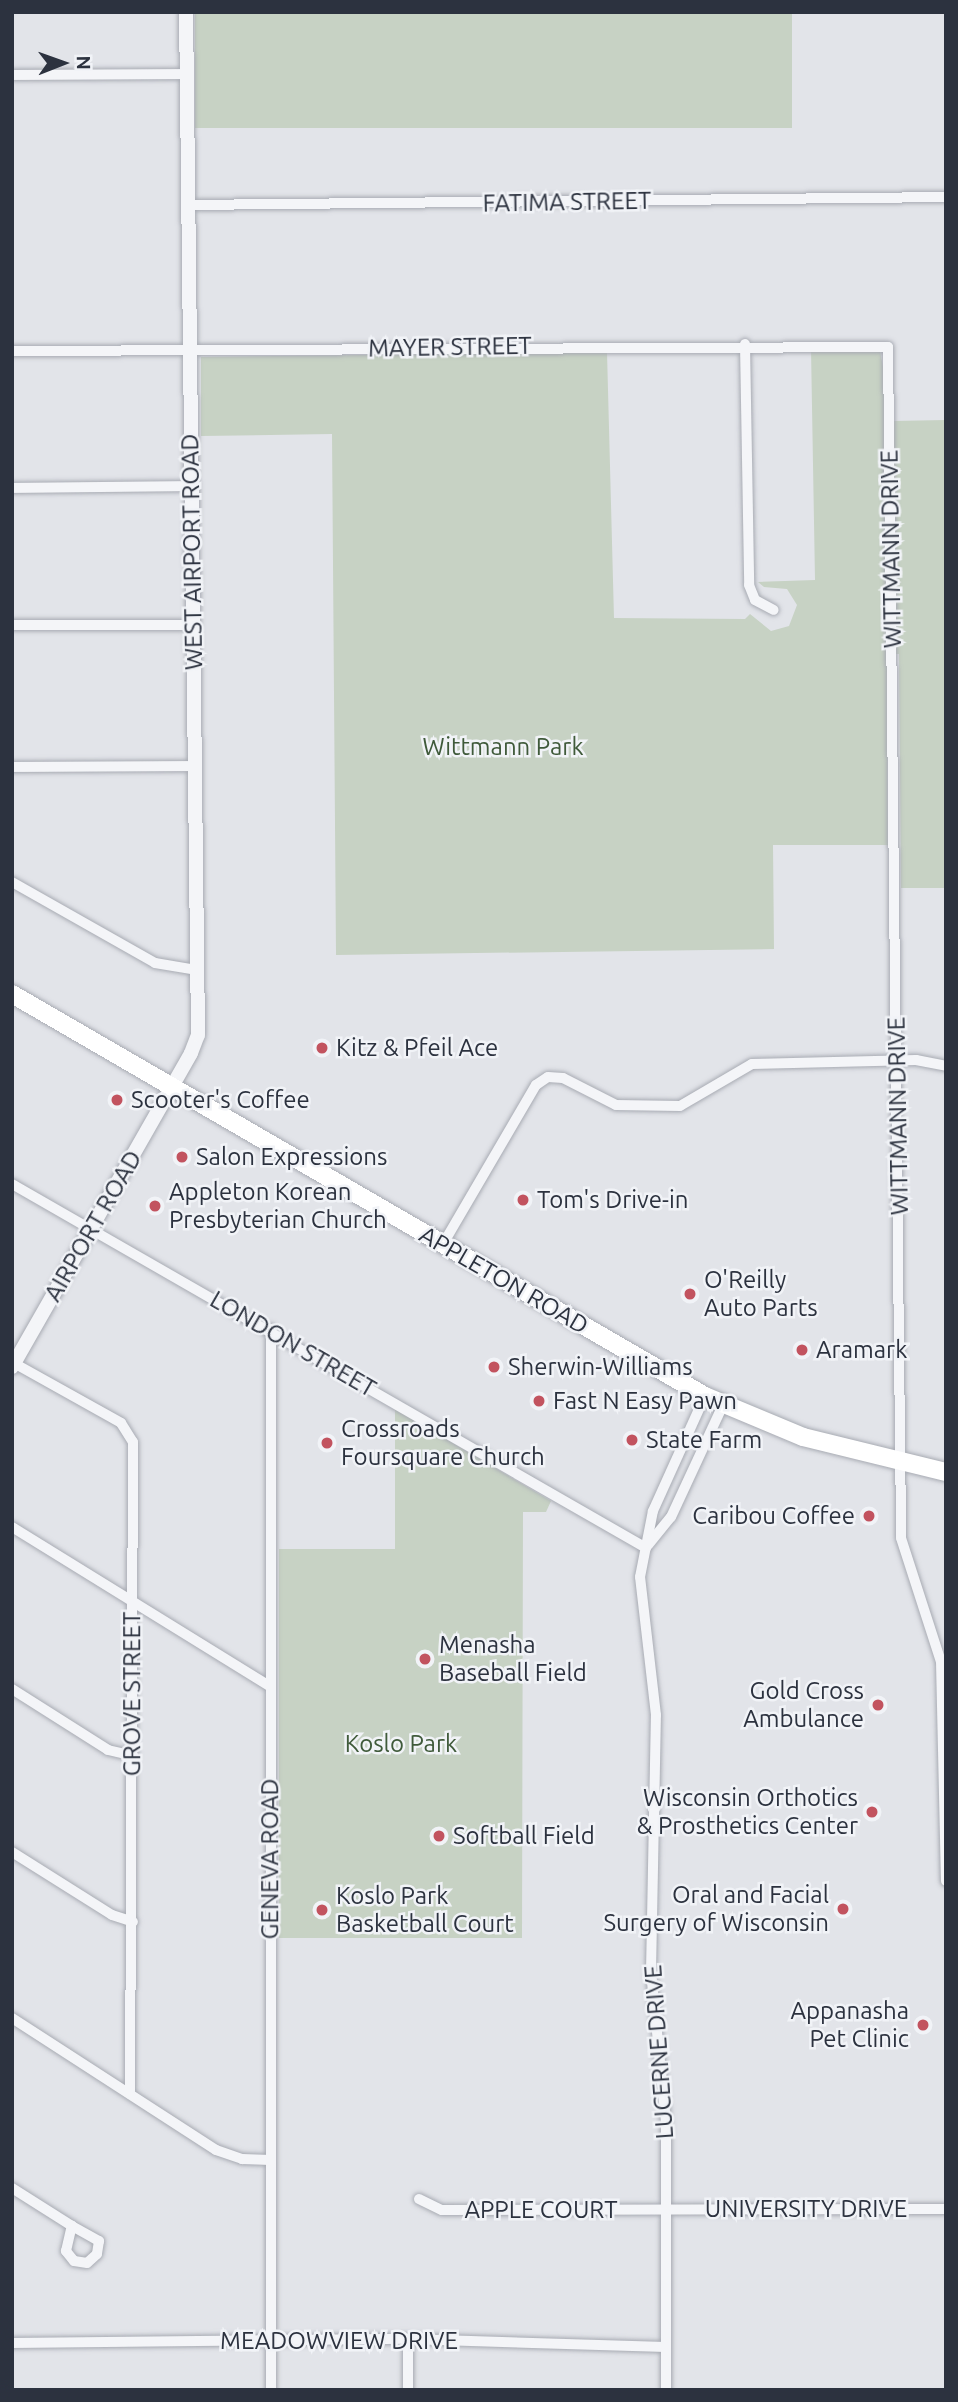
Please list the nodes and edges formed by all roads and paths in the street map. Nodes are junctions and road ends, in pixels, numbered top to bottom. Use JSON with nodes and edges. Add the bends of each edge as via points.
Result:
{"nodes":[{"id":1,"x":186,"y":12,"type":"edge"},
{"id":2,"x":187,"y":74,"type":"junction"},
{"id":3,"x":14,"y":75,"type":"edge"},
{"id":4,"x":946,"y":197,"type":"edge"},
{"id":5,"x":187,"y":205,"type":"junction"},
{"id":6,"x":746,"y":344,"type":"junction"},
{"id":7,"x":887,"y":345,"type":"joint"},
{"id":8,"x":190,"y":349,"type":"junction"},
{"id":9,"x":12,"y":351,"type":"edge"},
{"id":10,"x":191,"y":486,"type":"junction"},
{"id":11,"x":12,"y":488,"type":"edge"},
{"id":12,"x":774,"y":610,"type":"dead end"},
{"id":13,"x":12,"y":625,"type":"edge"},
{"id":14,"x":193,"y":625,"type":"junction"},
{"id":15,"x":195,"y":766,"type":"junction"},
{"id":16,"x":12,"y":767,"type":"edge"},
{"id":17,"x":12,"y":882,"type":"edge"},
{"id":18,"x":197,"y":970,"type":"junction"},
{"id":19,"x":12,"y":995,"type":"edge"},
{"id":20,"x":897,"y":1060,"type":"junction"},
{"id":21,"x":946,"y":1066,"type":"edge"},
{"id":22,"x":173,"y":1086,"type":"junction"},
{"id":23,"x":12,"y":1184,"type":"edge"},
{"id":24,"x":91,"y":1229,"type":"junction"},
{"id":25,"x":443,"y":1244,"type":"junction"},
{"id":26,"x":271,"y":1329,"type":"junction"},
{"id":27,"x":13,"y":1364,"type":"edge"},
{"id":28,"x":705,"y":1396,"type":"junction"},
{"id":29,"x":723,"y":1405,"type":"junction"},
{"id":30,"x":901,"y":1463,"type":"junction"},
{"id":31,"x":946,"y":1472,"type":"edge"},
{"id":32,"x":12,"y":1527,"type":"edge"},
{"id":33,"x":646,"y":1548,"type":"junction"},
{"id":34,"x":131,"y":1604,"type":"junction"},
{"id":35,"x":269,"y":1686,"type":"junction"},
{"id":36,"x":12,"y":1689,"type":"edge"},
{"id":37,"x":133,"y":1756,"type":"junction"},
{"id":38,"x":12,"y":1852,"type":"edge"},
{"id":39,"x":946,"y":1881,"type":"edge"},
{"id":40,"x":132,"y":1923,"type":"junction"},
{"id":41,"x":12,"y":2018,"type":"edge"},
{"id":42,"x":130,"y":2094,"type":"junction"},
{"id":43,"x":271,"y":2160,"type":"junction"},
{"id":44,"x":12,"y":2188,"type":"edge"},
{"id":45,"x":419,"y":2199,"type":"dead end"},
{"id":46,"x":946,"y":2209,"type":"edge"},
{"id":47,"x":666,"y":2210,"type":"junction"},
{"id":48,"x":72,"y":2227,"type":"dead end"},
{"id":49,"x":408,"y":2339,"type":"junction"},
{"id":50,"x":271,"y":2340,"type":"junction"},
{"id":51,"x":12,"y":2343,"type":"edge"},
{"id":52,"x":666,"y":2347,"type":"junction"},
{"id":53,"x":271,"y":2390,"type":"edge"},
{"id":54,"x":408,"y":2390,"type":"edge"},
{"id":55,"x":666,"y":2390,"type":"edge"}],
"edges":[{"from":1,"to":2,"type":"street","name":"WEST AIRPORT ROAD"},
{"from":2,"to":3,"type":"street"},
{"from":2,"to":5,"type":"street","name":"WEST AIRPORT ROAD"},
{"from":4,"to":5,"type":"street","name":"FATIMA STREET"},
{"from":5,"to":8,"type":"street","name":"WEST AIRPORT ROAD"},
{"from":6,"to":7,"type":"street","name":"MAYER STREET"},
{"from":6,"to":8,"type":"street","name":"MAYER STREET"},
{"from":6,"to":12,"type":"street","via":[[749,585],[755,600]]},
{"from":7,"to":20,"type":"street","name":"WITTMANN DRIVE"},
{"from":8,"to":9,"type":"street","name":"MAYER STREET"},
{"from":8,"to":10,"type":"street","name":"WEST AIRPORT ROAD"},
{"from":10,"to":11,"type":"street"},
{"from":10,"to":14,"type":"street","name":"WEST AIRPORT ROAD"},
{"from":13,"to":14,"type":"street"},
{"from":14,"to":15,"type":"street","name":"WEST AIRPORT ROAD"},
{"from":15,"to":16,"type":"street"},
{"from":15,"to":18,"type":"street","name":"WEST AIRPORT ROAD"},
{"from":17,"to":18,"type":"street","via":[[155,963]]},
{"from":18,"to":22,"type":"street","name":"WEST AIRPORT ROAD","via":[[196,1044]]},
{"from":19,"to":22,"type":"main road","name":"APPLETON ROAD"},
{"from":20,"to":21,"type":"street"},
{"from":20,"to":25,"type":"street","via":[[752,1064],[680,1106],[616,1105],[563,1078],[548,1077],[536,1085]]},
{"from":20,"to":30,"type":"street","name":"WITTMANN DRIVE"},
{"from":22,"to":24,"type":"street","name":"AIRPORT ROAD"},
{"from":22,"to":25,"type":"main road","name":"APPLETON ROAD"},
{"from":23,"to":24,"type":"street","name":"LONDON STREET"},
{"from":24,"to":26,"type":"street","name":"LONDON STREET"},
{"from":24,"to":27,"type":"street","name":"AIRPORT ROAD"},
{"from":25,"to":28,"type":"main road","name":"APPLETON ROAD"},
{"from":26,"to":33,"type":"street","name":"LONDON STREET"},
{"from":26,"to":35,"type":"street","name":"GENEVA ROAD"},
{"from":27,"to":34,"type":"street","name":"GROVE STREET","via":[[130,1431]]},
{"from":28,"to":29,"type":"main road","name":"APPLETON ROAD"},
{"from":28,"to":33,"type":"street","name":"LUCERNE DRIVE","via":[[653,1511]]},
{"from":29,"to":30,"type":"main road","name":"APPLETON ROAD","via":[[803,1437]]},
{"from":29,"to":33,"type":"street","name":"LUCERNE DRIVE","via":[[671,1517]]},
{"from":30,"to":31,"type":"main road","name":"APPLETON ROAD"},
{"from":30,"to":39,"type":"street","name":"WITTMANN DRIVE","via":[[904,1555],[942,1662]]},
{"from":32,"to":34,"type":"street"},
{"from":33,"to":47,"type":"street","name":"LUCERNE DRIVE","via":[[640,1577],[656,1715],[651,1972],[666,2122]]},
{"from":34,"to":35,"type":"street"},
{"from":34,"to":37,"type":"street","name":"GROVE STREET"},
{"from":35,"to":43,"type":"street","name":"GENEVA ROAD"},
{"from":36,"to":37,"type":"street","via":[[108,1750]]},
{"from":37,"to":40,"type":"street","name":"GROVE STREET"},
{"from":38,"to":40,"type":"street"},
{"from":40,"to":42,"type":"street","name":"GROVE STREET"},
{"from":41,"to":42,"type":"street"},
{"from":42,"to":43,"type":"street","via":[[216,2150],[242,2159]]},
{"from":43,"to":50,"type":"street","name":"GENEVA ROAD"},
{"from":44,"to":48,"type":"street"},
{"from":45,"to":47,"type":"street","name":"APPLE COURT","via":[[442,2210]]},
{"from":46,"to":47,"type":"street","name":"UNIVERSITY DRIVE"},
{"from":47,"to":52,"type":"street","name":"LUCERNE DRIVE"},
{"from":49,"to":50,"type":"street","name":"MEADOWVIEW DRIVE"},
{"from":49,"to":52,"type":"street","name":"MEADOWVIEW DRIVE"},
{"from":49,"to":54,"type":"street"},
{"from":50,"to":51,"type":"street","name":"MEADOWVIEW DRIVE"},
{"from":50,"to":53,"type":"street","name":"GENEVA ROAD"},
{"from":52,"to":55,"type":"street","name":"LUCERNE DRIVE"}]}
